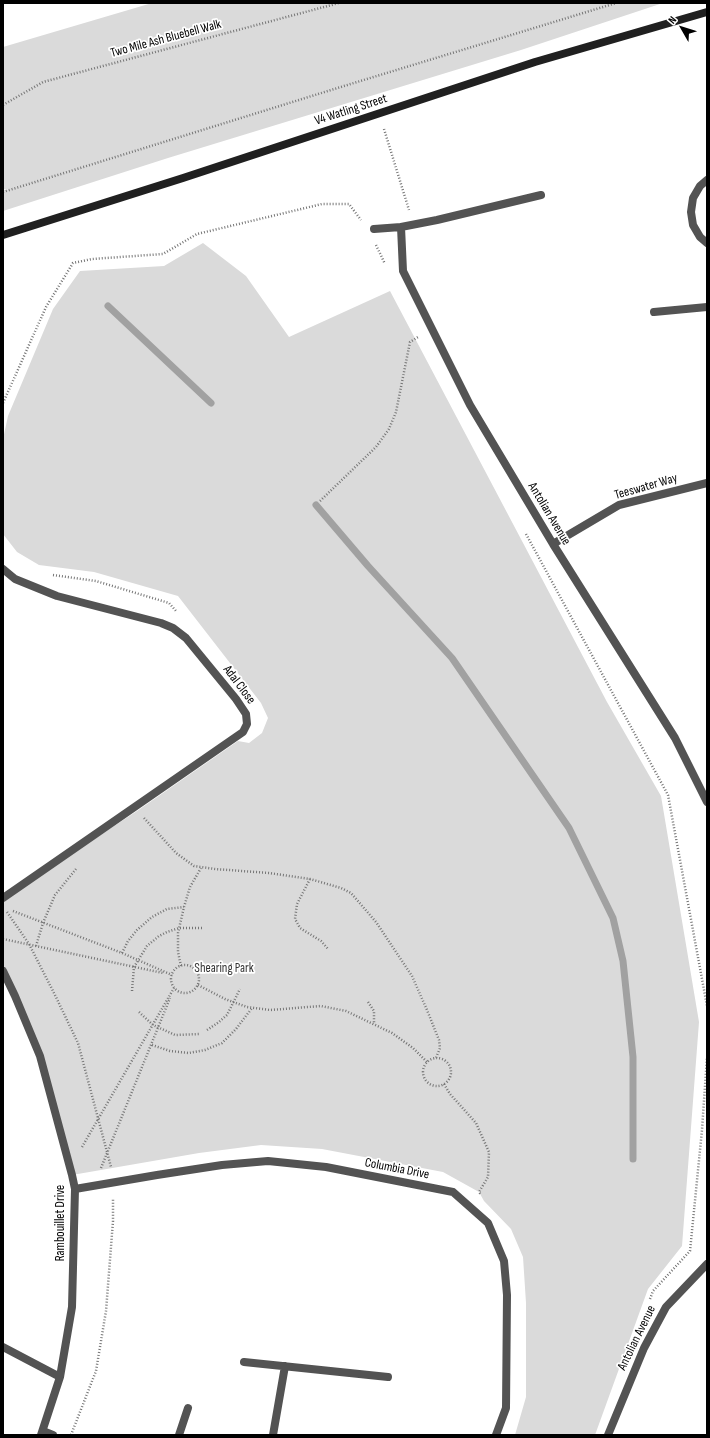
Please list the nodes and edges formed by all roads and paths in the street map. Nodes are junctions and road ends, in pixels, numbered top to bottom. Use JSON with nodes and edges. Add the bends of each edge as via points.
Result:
{"nodes":[{"id":1,"x":338,"y":3,"type":"edge"},
{"id":2,"x":616,"y":3,"type":"edge"},
{"id":3,"x":707,"y":12,"type":"edge"},
{"id":4,"x":3,"y":105,"type":"edge"},
{"id":5,"x":707,"y":180,"type":"edge"},
{"id":6,"x":3,"y":192,"type":"edge"},
{"id":7,"x":541,"y":195,"type":"dead end"},
{"id":8,"x":364,"y":225,"type":"dead end"},
{"id":9,"x":401,"y":227,"type":"junction"},
{"id":10,"x":374,"y":229,"type":"dead end"},
{"id":11,"x":3,"y":235,"type":"edge"},
{"id":12,"x":707,"y":243,"type":"edge"},
{"id":13,"x":707,"y":307,"type":"edge"},
{"id":14,"x":654,"y":312,"type":"dead end"},
{"id":15,"x":422,"y":334,"type":"dead end"},
{"id":16,"x":3,"y":403,"type":"edge"},
{"id":17,"x":707,"y":483,"type":"edge"},
{"id":18,"x":320,"y":502,"type":"dead end"},
{"id":19,"x":553,"y":544,"type":"junction"},
{"id":20,"x":3,"y":569,"type":"edge"},
{"id":21,"x":49,"y":575,"type":"dead end"},
{"id":22,"x":179,"y":614,"type":"dead end"},
{"id":23,"x":707,"y":802,"type":"edge"},
{"id":24,"x":142,"y":816,"type":"dead end"},
{"id":25,"x":80,"y":866,"type":"dead end"},
{"id":26,"x":201,"y":868,"type":"junction"},
{"id":27,"x":310,"y":879,"type":"junction"},
{"id":28,"x":3,"y":898,"type":"edge"},
{"id":29,"x":184,"y":907,"type":"junction"},
{"id":30,"x":4,"y":908,"type":"edge"},
{"id":31,"x":43,"y":923,"type":"junction"},
{"id":32,"x":179,"y":928,"type":"junction"},
{"id":33,"x":202,"y":928,"type":"dead end"},
{"id":34,"x":3,"y":938,"type":"edge"},
{"id":35,"x":36,"y":946,"type":"junction"},
{"id":36,"x":328,"y":949,"type":"dead end"},
{"id":37,"x":122,"y":954,"type":"junction"},
{"id":38,"x":137,"y":960,"type":"junction"},
{"id":39,"x":181,"y":966,"type":"junction"},
{"id":40,"x":134,"y":967,"type":"junction"},
{"id":41,"x":3,"y":971,"type":"edge"},
{"id":42,"x":172,"y":975,"type":"junction"},
{"id":43,"x":198,"y":985,"type":"junction"},
{"id":44,"x":174,"y":988,"type":"junction"},
{"id":45,"x":240,"y":989,"type":"dead end"},
{"id":46,"x":132,"y":991,"type":"dead end"},
{"id":47,"x":234,"y":1002,"type":"junction"},
{"id":48,"x":368,"y":1002,"type":"dead end"},
{"id":49,"x":252,"y":1007,"type":"junction"},
{"id":50,"x":139,"y":1012,"type":"dead end"},
{"id":51,"x":374,"y":1024,"type":"junction"},
{"id":52,"x":153,"y":1025,"type":"junction"},
{"id":53,"x":158,"y":1028,"type":"junction"},
{"id":54,"x":207,"y":1030,"type":"dead end"},
{"id":55,"x":199,"y":1034,"type":"dead end"},
{"id":56,"x":152,"y":1044,"type":"junction"},
{"id":57,"x":707,"y":1057,"type":"edge"},
{"id":58,"x":436,"y":1058,"type":"junction"},
{"id":59,"x":427,"y":1062,"type":"junction"},
{"id":60,"x":70,"y":1167,"type":"junction"},
{"id":61,"x":100,"y":1170,"type":"dead end"},
{"id":62,"x":75,"y":1189,"type":"junction"},
{"id":63,"x":707,"y":1264,"type":"edge"},
{"id":64,"x":648,"y":1305,"type":"dead end"},
{"id":65,"x":3,"y":1347,"type":"edge"},
{"id":66,"x":244,"y":1362,"type":"dead end"},
{"id":67,"x":285,"y":1366,"type":"junction"},
{"id":68,"x":60,"y":1377,"type":"junction"},
{"id":69,"x":388,"y":1377,"type":"dead end"},
{"id":70,"x":188,"y":1408,"type":"dead end"},
{"id":71,"x":42,"y":1433,"type":"edge"},
{"id":72,"x":53,"y":1435,"type":"edge"},
{"id":73,"x":178,"y":1435,"type":"edge"},
{"id":74,"x":273,"y":1435,"type":"edge"},
{"id":75,"x":496,"y":1435,"type":"edge"},
{"id":76,"x":608,"y":1435,"type":"edge"}],
"edges":[{"from":1,"to":4,"type":"path","name":"Two Mile Ash Bluebell Walk","via":[[43,82]]},
{"from":2,"to":6,"type":"path"},
{"from":3,"to":11,"type":"street","name":"V4 Watling Street","via":[[534,62]]},
{"from":5,"to":12,"type":"street","via":[[693,198],[691,212],[693,225]]},
{"from":7,"to":9,"type":"street"},
{"from":8,"to":16,"type":"path","via":[[349,204],[322,204],[197,234],[163,254],[92,259],[73,263],[46,306]]},
{"from":9,"to":10,"type":"street"},
{"from":9,"to":19,"type":"street","name":"Antolian Avenue","via":[[403,272],[470,405]]},
{"from":13,"to":14,"type":"street"},
{"from":15,"to":18,"type":"path","via":[[410,342],[396,412],[389,429],[376,447]]},
{"from":17,"to":19,"type":"street","name":"Teeswater Way","via":[[618,505]]},
{"from":19,"to":23,"type":"street","name":"Antolian Avenue","via":[[675,738]]},
{"from":20,"to":28,"type":"street","name":"Adal Close","via":[[15,579],[57,596],[173,628],[186,638],[236,699],[246,714],[247,724],[243,732]]},
{"from":21,"to":22,"type":"path","via":[[96,581],[169,603]]},
{"from":24,"to":26,"type":"path","via":[[176,853]]},
{"from":25,"to":31,"type":"path","via":[[54,895]]},
{"from":26,"to":27,"type":"path"},
{"from":26,"to":29,"type":"path","via":[[190,887]]},
{"from":27,"to":36,"type":"path","via":[[297,904],[296,919],[300,928],[321,941]]},
{"from":27,"to":58,"type":"path","via":[[351,893],[376,922],[412,976],[439,1040],[440,1048]]},
{"from":29,"to":32,"type":"path"},
{"from":29,"to":37,"type":"path","via":[[167,909],[152,917],[128,941]]},
{"from":30,"to":31,"type":"path"},
{"from":31,"to":35,"type":"path"},
{"from":31,"to":37,"type":"path"},
{"from":32,"to":33,"type":"path"},
{"from":32,"to":38,"type":"path","via":[[159,936],[147,946]]},
{"from":32,"to":39,"type":"path","via":[[178,952]]},
{"from":34,"to":35,"type":"path"},
{"from":35,"to":40,"type":"path"},
{"from":37,"to":38,"type":"path"},
{"from":38,"to":40,"type":"path"},
{"from":38,"to":42,"type":"path"},
{"from":39,"to":42,"type":"path"},
{"from":39,"to":43,"type":"path","via":[[190,966],[197,972]]},
{"from":40,"to":42,"type":"path"},
{"from":40,"to":46,"type":"path"},
{"from":41,"to":60,"type":"street","name":"Rambouillet Drive","via":[[40,1056]]},
{"from":42,"to":44,"type":"path"},
{"from":43,"to":44,"type":"path","via":[[187,994]]},
{"from":43,"to":47,"type":"path"},
{"from":44,"to":52,"type":"path"},
{"from":44,"to":53,"type":"path"},
{"from":45,"to":47,"type":"path"},
{"from":47,"to":49,"type":"path"},
{"from":47,"to":54,"type":"path","via":[[227,1014]]},
{"from":48,"to":51,"type":"path","via":[[374,1011]]},
{"from":49,"to":51,"type":"path","via":[[270,1010],[321,1006],[346,1010]]},
{"from":49,"to":56,"type":"path","via":[[236,1030],[222,1043],[205,1050],[188,1053],[170,1051]]},
{"from":50,"to":52,"type":"path"},
{"from":51,"to":59,"type":"path","via":[[413,1048]]},
{"from":52,"to":53,"type":"path"},
{"from":52,"to":60,"type":"path"},
{"from":53,"to":55,"type":"path","via":[[175,1035]]},
{"from":53,"to":56,"type":"path"},
{"from":56,"to":61,"type":"path"},
{"from":57,"to":64,"type":"path","via":[[690,1251],[654,1291]]},
{"from":58,"to":59,"type":"path"},
{"from":58,"to":59,"type":"path","via":[[445,1060],[451,1067],[450,1079],[444,1084],[433,1086],[425,1080],[423,1070]]},
{"from":60,"to":62,"type":"street","name":"Rambouillet Drive"},
{"from":62,"to":68,"type":"street","name":"Rambouillet Drive","via":[[72,1307]]},
{"from":62,"to":75,"type":"street","name":"Columbia Drive","via":[[222,1165],[268,1161],[326,1167],[453,1192],[488,1223],[504,1261],[507,1295],[506,1408]]},
{"from":63,"to":76,"type":"street","name":"Antolian Avenue","via":[[666,1307],[644,1348]]},
{"from":65,"to":68,"type":"street"},
{"from":66,"to":67,"type":"street"},
{"from":67,"to":69,"type":"street"},
{"from":67,"to":74,"type":"street"},
{"from":68,"to":71,"type":"street","name":"Rambouillet Drive"},
{"from":70,"to":73,"type":"street"},
{"from":71,"to":72,"type":"street"}]}
